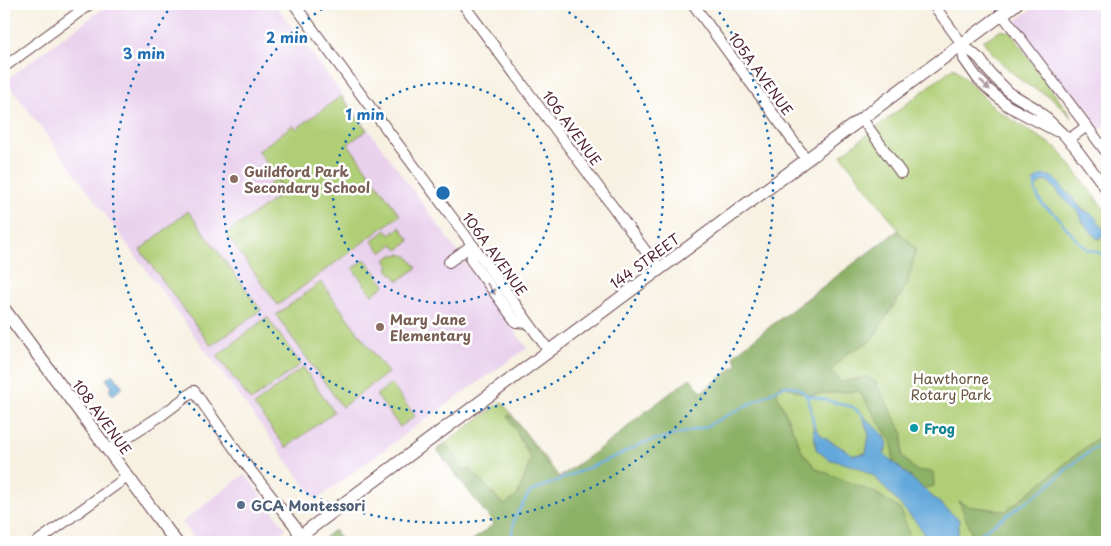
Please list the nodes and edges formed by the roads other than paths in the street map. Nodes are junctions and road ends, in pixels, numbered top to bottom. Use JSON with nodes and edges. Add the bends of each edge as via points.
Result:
{"nodes":[{"id":1,"x":90,"y":4,"type":"edge"},
{"id":2,"x":294,"y":4,"type":"edge"},
{"id":3,"x":463,"y":4,"type":"edge"},
{"id":4,"x":693,"y":4,"type":"edge"},
{"id":5,"x":933,"y":4,"type":"edge"},
{"id":6,"x":1016,"y":4,"type":"edge"},
{"id":7,"x":1002,"y":14,"type":"junction"},
{"id":8,"x":962,"y":44,"type":"junction"},
{"id":9,"x":4,"y":67,"type":"edge"},
{"id":10,"x":862,"y":119,"type":"junction"},
{"id":11,"x":1087,"y":126,"type":"junction"},
{"id":12,"x":1066,"y":138,"type":"junction"},
{"id":13,"x":1105,"y":147,"type":"edge"},
{"id":14,"x":807,"y":160,"type":"junction"},
{"id":15,"x":901,"y":173,"type":"dead end"},
{"id":16,"x":1107,"y":190,"type":"edge"},
{"id":17,"x":473,"y":246,"type":"junction"},
{"id":18,"x":449,"y":262,"type":"dead end"},
{"id":19,"x":660,"y":268,"type":"junction"},
{"id":20,"x":4,"y":309,"type":"edge"},
{"id":21,"x":549,"y":351,"type":"junction"},
{"id":22,"x":108,"y":451,"type":"junction"},
{"id":23,"x":127,"y":477,"type":"junction"},
{"id":24,"x":296,"y":539,"type":"edge"},
{"id":25,"x":37,"y":542,"type":"edge"},
{"id":26,"x":176,"y":542,"type":"edge"}],
"edges":[{"from":1,"to":9,"type":"street"},
{"from":2,"to":17,"type":"street","name":"106A AVENUE"},
{"from":3,"to":19,"type":"street","name":"106 AVENUE"},
{"from":4,"to":14,"type":"street","name":"105A AVENUE"},
{"from":5,"to":8,"type":"street"},
{"from":6,"to":7,"type":"main road","name":"144 STREET"},
{"from":7,"to":8,"type":"main road","name":"144 STREET"},
{"from":7,"to":11,"type":"street"},
{"from":8,"to":10,"type":"main road","name":"144 STREET"},
{"from":8,"to":12,"type":"street","via":[[964,59],[988,90],[1008,106]]},
{"from":10,"to":14,"type":"main road","name":"144 STREET"},
{"from":10,"to":15,"type":"street"},
{"from":11,"to":12,"type":"street"},
{"from":11,"to":13,"type":"street"},
{"from":12,"to":16,"type":"street"},
{"from":14,"to":19,"type":"main road","name":"144 STREET"},
{"from":17,"to":18,"type":"street"},
{"from":17,"to":21,"type":"street","name":"106A AVENUE"},
{"from":19,"to":21,"type":"main road","name":"144 STREET"},
{"from":20,"to":22,"type":"main road","name":"108 AVENUE"},
{"from":21,"to":24,"type":"main road","name":"144 STREET"},
{"from":22,"to":23,"type":"main road","name":"108 AVENUE"},
{"from":22,"to":24,"type":"street","via":[[194,391],[294,525]]},
{"from":23,"to":25,"type":"street"},
{"from":23,"to":26,"type":"main road","name":"108 AVENUE"}]}
